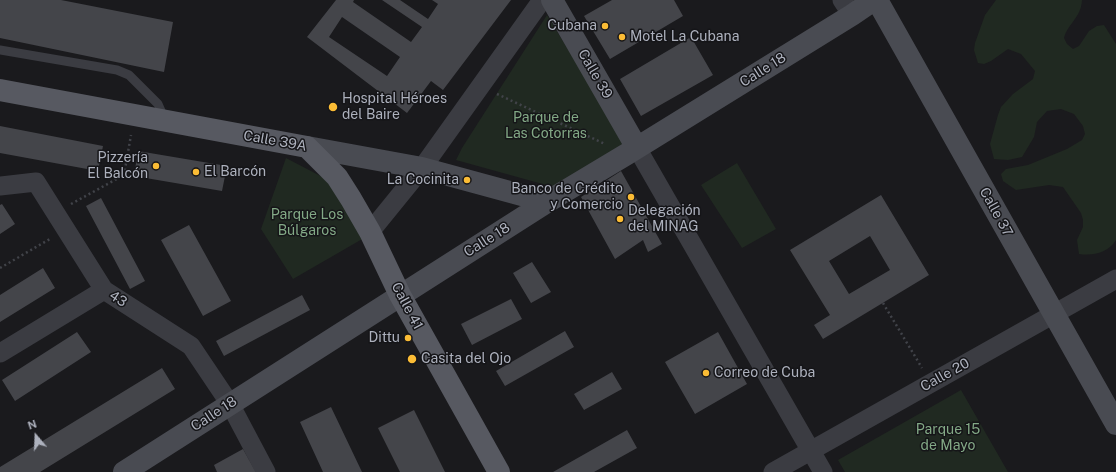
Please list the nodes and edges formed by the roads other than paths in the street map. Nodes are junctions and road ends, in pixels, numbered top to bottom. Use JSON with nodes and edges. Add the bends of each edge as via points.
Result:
{"nodes":[{"id":1,"x":542,"y":0,"type":"edge"},
{"id":2,"x":552,"y":0,"type":"edge"},
{"id":3,"x":875,"y":0,"type":"edge"},
{"id":4,"x":847,"y":7,"type":"edge"},
{"id":5,"x":0,"y":50,"type":"edge"},
{"id":6,"x":0,"y":90,"type":"edge"},
{"id":7,"x":163,"y":121,"type":"junction"},
{"id":8,"x":307,"y":148,"type":"junction"},
{"id":9,"x":632,"y":151,"type":"junction"},
{"id":10,"x":422,"y":168,"type":"junction"},
{"id":11,"x":0,"y":186,"type":"edge"},
{"id":12,"x":547,"y":202,"type":"junction"},
{"id":13,"x":370,"y":232,"type":"junction"},
{"id":14,"x":1116,"y":279,"type":"edge"},
{"id":15,"x":104,"y":290,"type":"junction"},
{"id":16,"x":400,"y":295,"type":"junction"},
{"id":17,"x":1054,"y":314,"type":"junction"},
{"id":18,"x":0,"y":353,"type":"edge"},
{"id":19,"x":230,"y":404,"type":"junction"},
{"id":20,"x":1116,"y":424,"type":"edge"},
{"id":21,"x":811,"y":451,"type":"junction"},
{"id":22,"x":124,"y":472,"type":"edge"},
{"id":23,"x":266,"y":472,"type":"edge"},
{"id":24,"x":499,"y":472,"type":"edge"},
{"id":25,"x":773,"y":472,"type":"edge"},
{"id":26,"x":823,"y":472,"type":"edge"}],
"edges":[{"from":1,"to":10,"type":"street"},
{"from":2,"to":9,"type":"street","name":"Calle 39"},
{"from":3,"to":4,"type":"street","name":"Calle 18"},
{"from":3,"to":17,"type":"street","name":"Calle 37"},
{"from":4,"to":9,"type":"street","name":"Calle 18"},
{"from":5,"to":7,"type":"lane","via":[[117,70],[129,75],[158,104]]},
{"from":6,"to":7,"type":"main road","name":"Calle 39A"},
{"from":7,"to":8,"type":"main road","name":"Calle 39A"},
{"from":8,"to":10,"type":"street","name":"Calle 39A"},
{"from":8,"to":13,"type":"main road","name":"Calle 41","via":[[337,177]]},
{"from":9,"to":12,"type":"street","name":"Calle 18"},
{"from":9,"to":21,"type":"street"},
{"from":10,"to":12,"type":"street","name":"Calle 39A"},
{"from":10,"to":13,"type":"street"},
{"from":11,"to":15,"type":"street","name":"43","via":[[36,182]]},
{"from":12,"to":16,"type":"street","name":"Calle 18"},
{"from":13,"to":16,"type":"main road","name":"Calle 41"},
{"from":14,"to":17,"type":"street","name":"Calle 20"},
{"from":15,"to":18,"type":"street"},
{"from":15,"to":19,"type":"street","name":"43","via":[[191,346]]},
{"from":16,"to":19,"type":"street","name":"Calle 18"},
{"from":16,"to":24,"type":"main road","name":"Calle 41"},
{"from":17,"to":20,"type":"street","name":"Calle 37"},
{"from":17,"to":21,"type":"street","name":"Calle 20"},
{"from":19,"to":22,"type":"street","name":"Calle 18"},
{"from":19,"to":23,"type":"street","name":"43"},
{"from":21,"to":25,"type":"street","name":"Calle 20"},
{"from":21,"to":26,"type":"street"}]}
